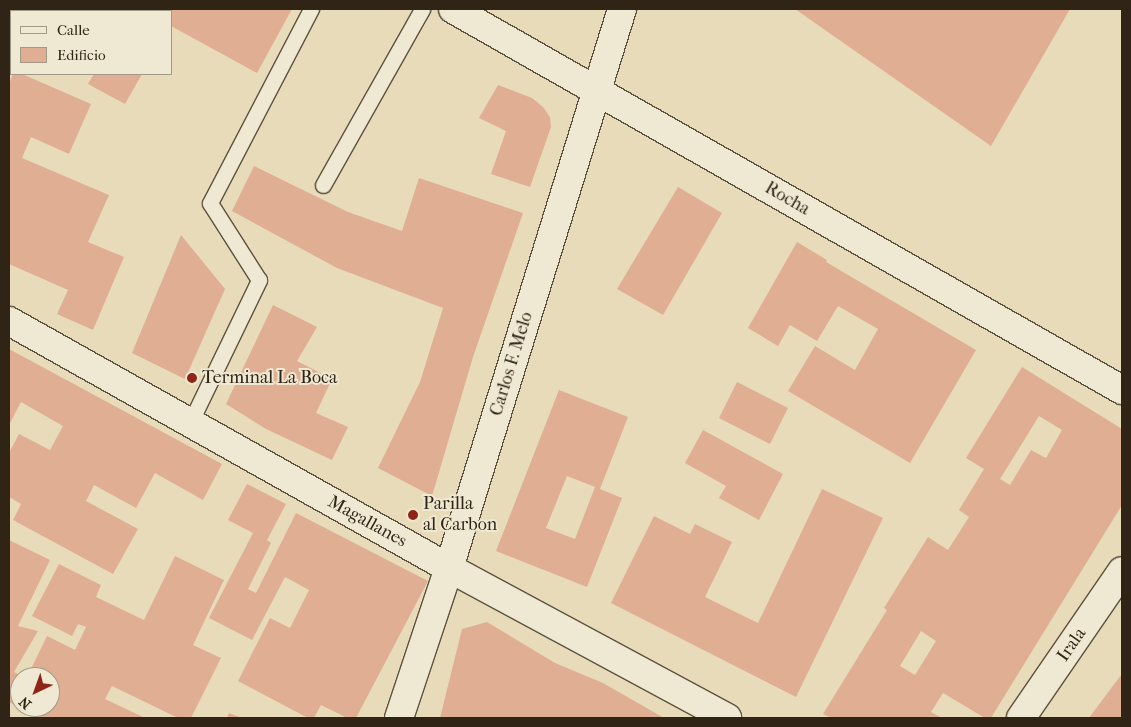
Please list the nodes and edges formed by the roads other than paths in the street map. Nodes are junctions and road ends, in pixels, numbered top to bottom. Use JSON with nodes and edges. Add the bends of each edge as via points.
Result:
{"nodes":[{"id":1,"x":311,"y":9,"type":"edge"},
{"id":2,"x":422,"y":9,"type":"edge"},
{"id":3,"x":453,"y":9,"type":"edge"},
{"id":4,"x":622,"y":9,"type":"edge"},
{"id":5,"x":597,"y":91,"type":"junction"},
{"id":6,"x":322,"y":185,"type":"dead end"},
{"id":7,"x":9,"y":321,"type":"edge"},
{"id":8,"x":1122,"y":390,"type":"edge"},
{"id":9,"x":190,"y":424,"type":"junction"},
{"id":10,"x":449,"y":568,"type":"junction"},
{"id":11,"x":1122,"y":571,"type":"edge"},
{"id":12,"x":398,"y":718,"type":"edge"},
{"id":13,"x":727,"y":718,"type":"edge"},
{"id":14,"x":1021,"y":718,"type":"edge"}],
"edges":[{"from":1,"to":9,"type":"lane","via":[[210,203],[259,280]]},
{"from":2,"to":6,"type":"lane"},
{"from":3,"to":5,"type":"street","name":"Rocha"},
{"from":4,"to":5,"type":"street","name":"Carlos F. Melo"},
{"from":5,"to":8,"type":"street","name":"Rocha"},
{"from":5,"to":10,"type":"street","name":"Carlos F. Melo"},
{"from":7,"to":9,"type":"street","name":"Magallanes"},
{"from":9,"to":10,"type":"street","name":"Magallanes"},
{"from":10,"to":12,"type":"street","name":"Carlos F. Melo"},
{"from":10,"to":13,"type":"street","name":"Magallanes"},
{"from":11,"to":14,"type":"street","name":"Irala"}]}
